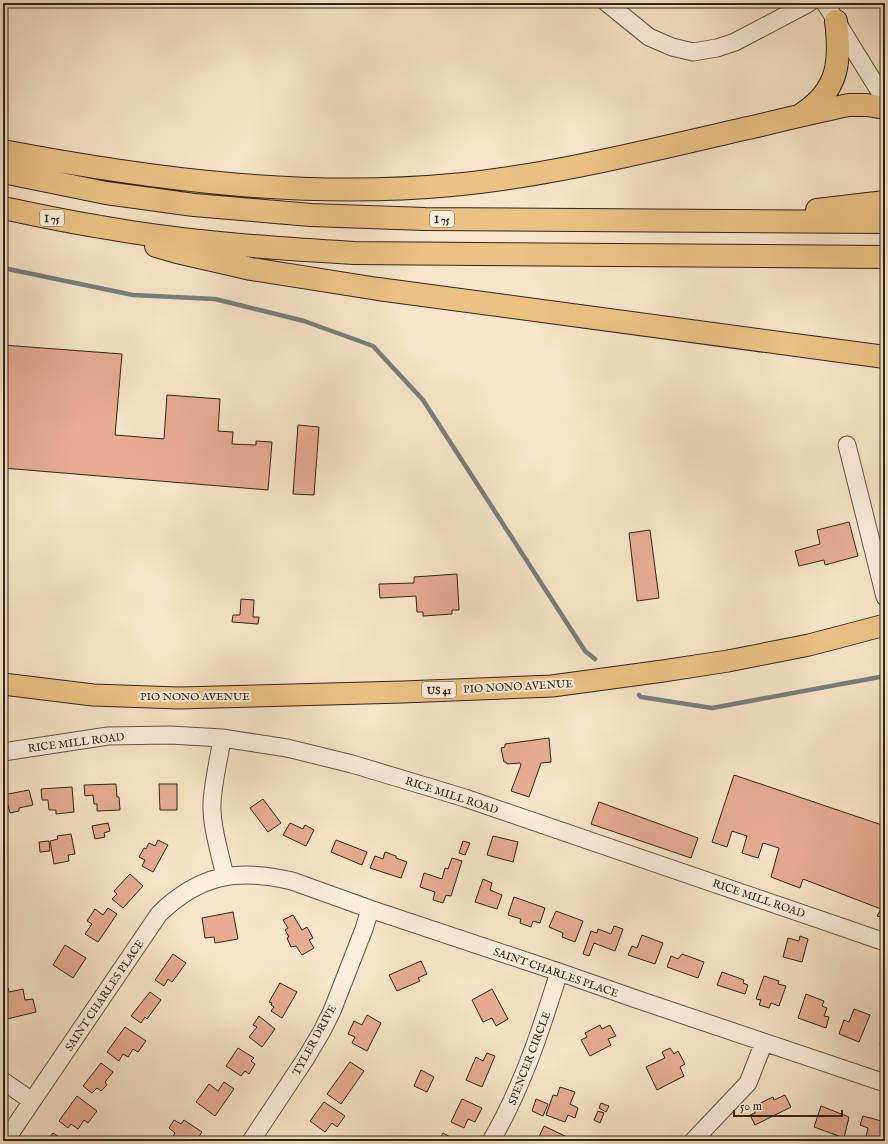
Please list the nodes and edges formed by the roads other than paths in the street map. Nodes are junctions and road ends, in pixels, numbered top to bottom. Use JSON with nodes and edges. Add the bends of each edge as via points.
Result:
{"nodes":[{"id":1,"x":607,"y":3,"type":"edge"},
{"id":2,"x":809,"y":3,"type":"edge"},
{"id":3,"x":825,"y":3,"type":"edge"},
{"id":4,"x":836,"y":21,"type":"junction"},
{"id":5,"x":885,"y":100,"type":"edge"},
{"id":6,"x":885,"y":108,"type":"edge"},
{"id":7,"x":800,"y":116,"type":"junction"},
{"id":8,"x":3,"y":151,"type":"edge"},
{"id":9,"x":3,"y":172,"type":"edge"},
{"id":10,"x":3,"y":208,"type":"edge"},
{"id":11,"x":883,"y":212,"type":"edge"},
{"id":12,"x":102,"y":228,"type":"junction"},
{"id":13,"x":885,"y":257,"type":"edge"},
{"id":14,"x":885,"y":357,"type":"edge"},
{"id":15,"x":847,"y":445,"type":"dead end"},
{"id":16,"x":885,"y":597,"type":"edge"},
{"id":17,"x":885,"y":626,"type":"edge"},
{"id":18,"x":3,"y":684,"type":"edge"},
{"id":19,"x":222,"y":738,"type":"junction"},
{"id":20,"x":3,"y":752,"type":"edge"},
{"id":21,"x":225,"y":876,"type":"junction"},
{"id":22,"x":370,"y":909,"type":"junction"},
{"id":23,"x":885,"y":942,"type":"edge"},
{"id":24,"x":559,"y":972,"type":"junction"},
{"id":25,"x":764,"y":1042,"type":"junction"},
{"id":26,"x":3,"y":1081,"type":"edge"},
{"id":27,"x":885,"y":1083,"type":"edge"},
{"id":28,"x":32,"y":1101,"type":"junction"},
{"id":29,"x":5,"y":1141,"type":"edge"},
{"id":30,"x":251,"y":1141,"type":"edge"},
{"id":31,"x":491,"y":1141,"type":"edge"},
{"id":32,"x":693,"y":1141,"type":"edge"}],
"edges":[{"from":1,"to":2,"type":"street","via":[[649,37],[672,47],[693,52],[735,42]]},
{"from":3,"to":4,"type":"street"},
{"from":4,"to":5,"type":"street"},
{"from":4,"to":7,"type":"highway","via":[[836,73],[822,98]]},
{"from":6,"to":7,"type":"highway","via":[[849,105]]},
{"from":7,"to":8,"type":"highway","via":[[599,162],[526,175],[405,189],[294,189],[234,185],[94,167]]},
{"from":9,"to":11,"type":"highway","number":"I 75","via":[[106,193],[194,205],[311,215],[425,219],[751,221]]},
{"from":10,"to":12,"type":"highway","number":"I 75"},
{"from":12,"to":13,"type":"highway","number":"I 75","via":[[205,241],[354,253]]},
{"from":12,"to":14,"type":"highway","via":[[177,252],[251,269],[378,289]]},
{"from":15,"to":16,"type":"street"},
{"from":17,"to":18,"type":"main road","name":"PIO NONO AVENUE","number":"US 41","via":[[809,645],[728,661],[552,686],[179,698],[93,695]]},
{"from":19,"to":20,"type":"street","name":"RICE MILL ROAD","via":[[170,735],[108,736]]},
{"from":19,"to":21,"type":"street","via":[[213,790],[212,813]]},
{"from":19,"to":23,"type":"street","name":"RICE MILL ROAD","via":[[287,748],[424,786],[608,846]]},
{"from":21,"to":22,"type":"street","name":"SAINT CHARLES PLACE","via":[[245,874],[280,878]]},
{"from":21,"to":28,"type":"street","name":"SAINT CHARLES PLACE","via":[[198,885],[170,903],[159,914]]},
{"from":22,"to":24,"type":"street","name":"SAINT CHARLES PLACE"},
{"from":22,"to":30,"type":"street","name":"TYLER DRIVE","via":[[332,1011],[306,1058]]},
{"from":24,"to":25,"type":"street","name":"SAINT CHARLES PLACE"},
{"from":24,"to":31,"type":"street","name":"SPENCER CIRCLE","via":[[532,1053],[507,1114]]},
{"from":25,"to":27,"type":"street","name":"SAINT CHARLES PLACE"},
{"from":25,"to":32,"type":"street","via":[[748,1083]]},
{"from":26,"to":28,"type":"street"},
{"from":28,"to":29,"type":"street","name":"SAINT CHARLES PLACE"}]}
